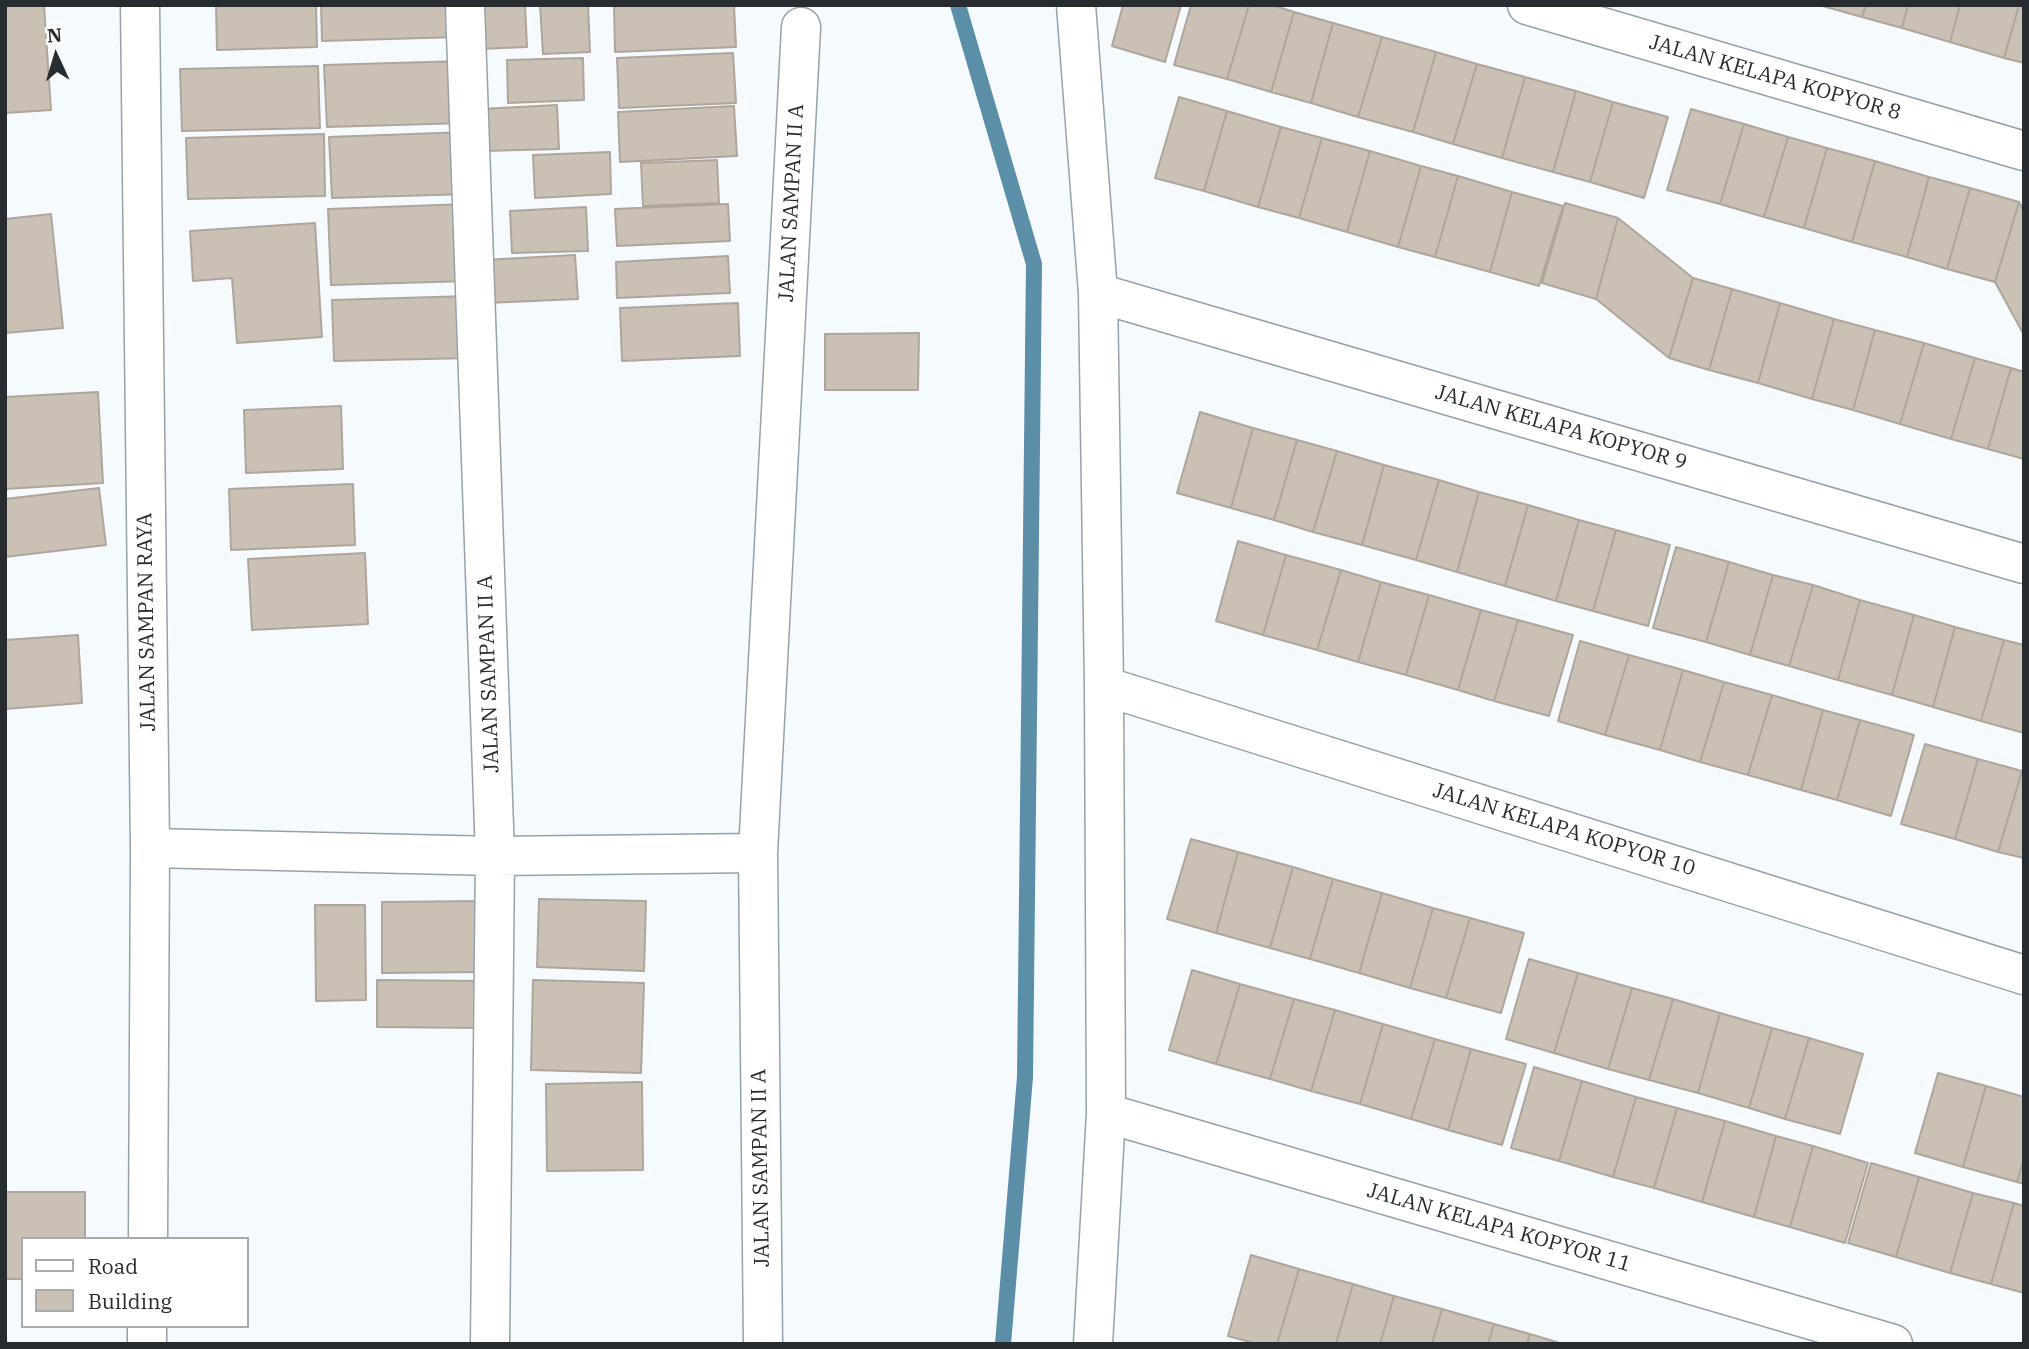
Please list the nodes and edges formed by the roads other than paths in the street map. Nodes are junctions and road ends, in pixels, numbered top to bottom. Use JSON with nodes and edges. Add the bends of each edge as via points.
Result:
{"nodes":[{"id":1,"x":140,"y":5,"type":"edge"},
{"id":2,"x":465,"y":5,"type":"edge"},
{"id":3,"x":1076,"y":5,"type":"edge"},
{"id":4,"x":1527,"y":5,"type":"edge"},
{"id":5,"x":801,"y":27,"type":"dead end"},
{"id":6,"x":2024,"y":151,"type":"edge"},
{"id":7,"x":1098,"y":293,"type":"junction"},
{"id":8,"x":2024,"y":564,"type":"edge"},
{"id":9,"x":1104,"y":686,"type":"junction"},
{"id":10,"x":150,"y":848,"type":"junction"},
{"id":11,"x":758,"y":853,"type":"junction"},
{"id":12,"x":495,"y":856,"type":"junction"},
{"id":13,"x":2024,"y":975,"type":"edge"},
{"id":14,"x":1106,"y":1113,"type":"junction"},
{"id":15,"x":148,"y":1237,"type":"edge"},
{"id":16,"x":490,"y":1344,"type":"edge"},
{"id":17,"x":763,"y":1344,"type":"edge"},
{"id":18,"x":1093,"y":1344,"type":"edge"},
{"id":19,"x":1893,"y":1344,"type":"edge"}],
"edges":[{"from":1,"to":10,"type":"street","name":"JALAN SAMPAN RAYA"},
{"from":2,"to":12,"type":"street","name":"JALAN SAMPAN II A"},
{"from":3,"to":7,"type":"street"},
{"from":4,"to":6,"type":"street","name":"JALAN KELAPA KOPYOR 8"},
{"from":5,"to":11,"type":"street","name":"JALAN SAMPAN II A"},
{"from":7,"to":8,"type":"street","name":"JALAN KELAPA KOPYOR 9"},
{"from":7,"to":9,"type":"street"},
{"from":9,"to":13,"type":"street","name":"JALAN KELAPA KOPYOR 10"},
{"from":9,"to":14,"type":"street"},
{"from":10,"to":12,"type":"street"},
{"from":10,"to":15,"type":"street","name":"JALAN SAMPAN RAYA"},
{"from":11,"to":12,"type":"street"},
{"from":11,"to":17,"type":"street","name":"JALAN SAMPAN II A"},
{"from":12,"to":16,"type":"street","name":"JALAN SAMPAN II A"},
{"from":14,"to":18,"type":"street"},
{"from":14,"to":19,"type":"street","name":"JALAN KELAPA KOPYOR 11"}]}
